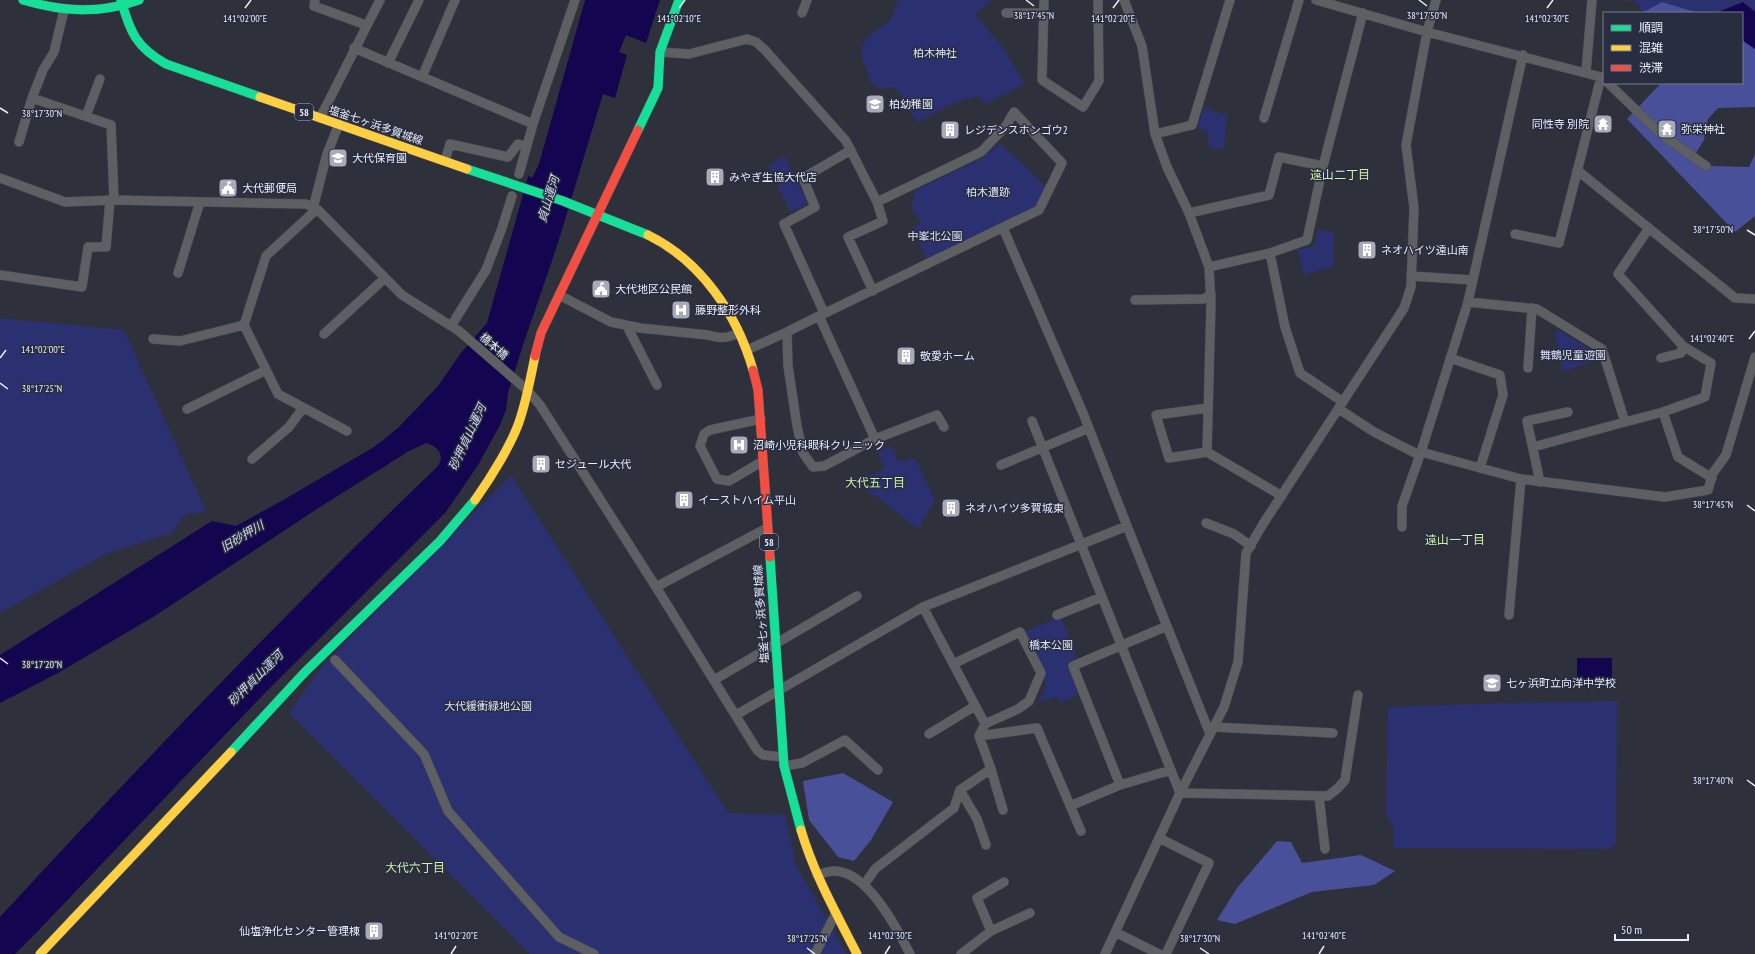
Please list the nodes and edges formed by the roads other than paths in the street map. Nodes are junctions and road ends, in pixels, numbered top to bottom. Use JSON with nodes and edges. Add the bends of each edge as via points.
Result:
{"nodes":[{"id":1,"x":24,"y":0,"type":"edge"},
{"id":2,"x":139,"y":0,"type":"edge"},
{"id":3,"x":315,"y":0,"type":"edge"},
{"id":4,"x":380,"y":0,"type":"edge"},
{"id":5,"x":419,"y":0,"type":"edge"},
{"id":6,"x":455,"y":0,"type":"edge"},
{"id":7,"x":575,"y":0,"type":"edge"},
{"id":8,"x":679,"y":0,"type":"edge"},
{"id":9,"x":807,"y":0,"type":"edge"},
{"id":10,"x":1044,"y":0,"type":"edge"},
{"id":11,"x":1098,"y":0,"type":"edge"},
{"id":12,"x":1124,"y":0,"type":"edge"},
{"id":13,"x":1230,"y":0,"type":"edge"},
{"id":14,"x":1299,"y":0,"type":"edge"},
{"id":15,"x":1316,"y":0,"type":"edge"},
{"id":16,"x":1436,"y":0,"type":"edge"},
{"id":17,"x":1592,"y":0,"type":"edge"},
{"id":18,"x":122,"y":4,"type":"edge"},
{"id":19,"x":64,"y":10,"type":"junction"},
{"id":20,"x":802,"y":13,"type":"dead end"},
{"id":21,"x":1006,"y":13,"type":"dead end"},
{"id":22,"x":1044,"y":13,"type":"junction"},
{"id":23,"x":1363,"y":14,"type":"junction"},
{"id":24,"x":366,"y":25,"type":"junction"},
{"id":25,"x":1427,"y":32,"type":"junction"},
{"id":26,"x":354,"y":48,"type":"junction"},
{"id":27,"x":660,"y":52,"type":"junction"},
{"id":28,"x":1523,"y":55,"type":"junction"},
{"id":29,"x":388,"y":63,"type":"junction"},
{"id":30,"x":1586,"y":72,"type":"junction"},
{"id":31,"x":422,"y":77,"type":"junction"},
{"id":32,"x":100,"y":79,"type":"dead end"},
{"id":33,"x":1603,"y":80,"type":"edge"},
{"id":34,"x":1603,"y":83,"type":"edge"},
{"id":35,"x":1608,"y":84,"type":"edge"},
{"id":36,"x":32,"y":98,"type":"junction"},
{"id":37,"x":86,"y":116,"type":"junction"},
{"id":38,"x":320,"y":118,"type":"junction"},
{"id":39,"x":1264,"y":118,"type":"dead end"},
{"id":40,"x":338,"y":124,"type":"junction"},
{"id":41,"x":533,"y":124,"type":"junction"},
{"id":42,"x":1155,"y":134,"type":"junction"},
{"id":43,"x":19,"y":142,"type":"dead end"},
{"id":44,"x":526,"y":146,"type":"junction"},
{"id":45,"x":851,"y":150,"type":"junction"},
{"id":46,"x":445,"y":161,"type":"junction"},
{"id":47,"x":1323,"y":166,"type":"junction"},
{"id":48,"x":1706,"y":166,"type":"dead end"},
{"id":49,"x":1577,"y":170,"type":"junction"},
{"id":50,"x":519,"y":174,"type":"dead end"},
{"id":51,"x":0,"y":178,"type":"edge"},
{"id":52,"x":512,"y":196,"type":"dead end"},
{"id":53,"x":112,"y":200,"type":"junction"},
{"id":54,"x":200,"y":202,"type":"junction"},
{"id":55,"x":877,"y":202,"type":"junction"},
{"id":56,"x":315,"y":208,"type":"junction"},
{"id":57,"x":1189,"y":213,"type":"junction"},
{"id":58,"x":599,"y":214,"type":"junction"},
{"id":59,"x":1003,"y":228,"type":"junction"},
{"id":60,"x":1649,"y":228,"type":"junction"},
{"id":61,"x":1515,"y":234,"type":"dead end"},
{"id":62,"x":1270,"y":254,"type":"junction"},
{"id":63,"x":1209,"y":267,"type":"junction"},
{"id":64,"x":178,"y":273,"type":"dead end"},
{"id":65,"x":0,"y":275,"type":"edge"},
{"id":66,"x":1411,"y":276,"type":"junction"},
{"id":67,"x":385,"y":278,"type":"junction"},
{"id":68,"x":1472,"y":280,"type":"junction"},
{"id":69,"x":873,"y":291,"type":"junction"},
{"id":70,"x":559,"y":295,"type":"junction"},
{"id":71,"x":1211,"y":295,"type":"junction"},
{"id":72,"x":1755,"y":299,"type":"edge"},
{"id":73,"x":1135,"y":300,"type":"dead end"},
{"id":74,"x":1468,"y":302,"type":"junction"},
{"id":75,"x":1532,"y":308,"type":"junction"},
{"id":76,"x":822,"y":314,"type":"junction"},
{"id":77,"x":244,"y":325,"type":"junction"},
{"id":78,"x":451,"y":326,"type":"junction"},
{"id":79,"x":628,"y":326,"type":"junction"},
{"id":80,"x":787,"y":332,"type":"junction"},
{"id":81,"x":739,"y":333,"type":"junction"},
{"id":82,"x":324,"y":334,"type":"dead end"},
{"id":83,"x":153,"y":339,"type":"dead end"},
{"id":84,"x":1683,"y":346,"type":"junction"},
{"id":85,"x":747,"y":350,"type":"junction"},
{"id":86,"x":1450,"y":358,"type":"junction"},
{"id":87,"x":1661,"y":358,"type":"dead end"},
{"id":88,"x":1755,"y":358,"type":"edge"},
{"id":89,"x":1528,"y":368,"type":"dead end"},
{"id":90,"x":266,"y":370,"type":"junction"},
{"id":91,"x":657,"y":385,"type":"dead end"},
{"id":92,"x":527,"y":390,"type":"junction"},
{"id":93,"x":1341,"y":406,"type":"junction"},
{"id":94,"x":303,"y":408,"type":"junction"},
{"id":95,"x":1208,"y":408,"type":"junction"},
{"id":96,"x":187,"y":409,"type":"dead end"},
{"id":97,"x":1568,"y":412,"type":"dead end"},
{"id":98,"x":1663,"y":412,"type":"junction"},
{"id":99,"x":761,"y":419,"type":"junction"},
{"id":100,"x":1032,"y":421,"type":"dead end"},
{"id":101,"x":1625,"y":422,"type":"junction"},
{"id":102,"x":944,"y":427,"type":"dead end"},
{"id":103,"x":1089,"y":428,"type":"junction"},
{"id":104,"x":347,"y":431,"type":"dead end"},
{"id":105,"x":875,"y":439,"type":"junction"},
{"id":106,"x":1043,"y":447,"type":"junction"},
{"id":107,"x":1533,"y":447,"type":"junction"},
{"id":108,"x":1207,"y":452,"type":"junction"},
{"id":109,"x":1420,"y":454,"type":"junction"},
{"id":110,"x":252,"y":459,"type":"dead end"},
{"id":111,"x":764,"y":461,"type":"junction"},
{"id":112,"x":1000,"y":465,"type":"dead end"},
{"id":113,"x":1480,"y":468,"type":"junction"},
{"id":114,"x":1712,"y":478,"type":"junction"},
{"id":115,"x":1521,"y":479,"type":"junction"},
{"id":116,"x":1540,"y":482,"type":"junction"},
{"id":117,"x":1282,"y":496,"type":"junction"},
{"id":118,"x":1206,"y":523,"type":"dead end"},
{"id":119,"x":1128,"y":526,"type":"junction"},
{"id":120,"x":1402,"y":527,"type":"dead end"},
{"id":121,"x":768,"y":528,"type":"junction"},
{"id":122,"x":1081,"y":546,"type":"junction"},
{"id":123,"x":1250,"y":546,"type":"junction"},
{"id":124,"x":656,"y":587,"type":"junction"},
{"id":125,"x":857,"y":596,"type":"dead end"},
{"id":126,"x":1102,"y":597,"type":"junction"},
{"id":127,"x":923,"y":607,"type":"junction"},
{"id":128,"x":1057,"y":615,"type":"dead end"},
{"id":129,"x":1509,"y":615,"type":"dead end"},
{"id":130,"x":1167,"y":626,"type":"junction"},
{"id":131,"x":776,"y":644,"type":"junction"},
{"id":132,"x":1121,"y":645,"type":"junction"},
{"id":133,"x":335,"y":660,"type":"dead end"},
{"id":134,"x":953,"y":664,"type":"junction"},
{"id":135,"x":714,"y":680,"type":"junction"},
{"id":136,"x":778,"y":691,"type":"junction"},
{"id":137,"x":1358,"y":695,"type":"dead end"},
{"id":138,"x":975,"y":706,"type":"junction"},
{"id":139,"x":736,"y":715,"type":"junction"},
{"id":140,"x":985,"y":724,"type":"junction"},
{"id":141,"x":1212,"y":731,"type":"junction"},
{"id":142,"x":1333,"y":733,"type":"dead end"},
{"id":143,"x":929,"y":734,"type":"dead end"},
{"id":144,"x":979,"y":736,"type":"junction"},
{"id":145,"x":783,"y":757,"type":"junction"},
{"id":146,"x":784,"y":766,"type":"junction"},
{"id":147,"x":991,"y":769,"type":"junction"},
{"id":148,"x":878,"y":770,"type":"dead end"},
{"id":149,"x":1171,"y":770,"type":"junction"},
{"id":150,"x":1120,"y":785,"type":"junction"},
{"id":151,"x":960,"y":790,"type":"junction"},
{"id":152,"x":1180,"y":793,"type":"junction"},
{"id":153,"x":1318,"y":796,"type":"junction"},
{"id":154,"x":1070,"y":806,"type":"junction"},
{"id":155,"x":1003,"y":810,"type":"dead end"},
{"id":156,"x":1081,"y":831,"type":"dead end"},
{"id":157,"x":1159,"y":838,"type":"junction"},
{"id":158,"x":986,"y":845,"type":"dead end"},
{"id":159,"x":1325,"y":849,"type":"dead end"},
{"id":160,"x":817,"y":875,"type":"junction"},
{"id":161,"x":1004,"y":882,"type":"dead end"},
{"id":162,"x":864,"y":885,"type":"junction"},
{"id":163,"x":836,"y":913,"type":"junction"},
{"id":164,"x":1030,"y":913,"type":"dead end"},
{"id":165,"x":991,"y":931,"type":"junction"},
{"id":166,"x":1115,"y":932,"type":"junction"},
{"id":167,"x":40,"y":954,"type":"edge"},
{"id":168,"x":594,"y":954,"type":"edge"},
{"id":169,"x":815,"y":954,"type":"edge"},
{"id":170,"x":857,"y":954,"type":"edge"},
{"id":171,"x":910,"y":954,"type":"edge"},
{"id":172,"x":961,"y":954,"type":"edge"},
{"id":173,"x":1105,"y":954,"type":"edge"},
{"id":174,"x":1159,"y":954,"type":"edge"},
{"id":175,"x":1166,"y":954,"type":"edge"}],
"edges":[{"from":1,"to":19,"type":"main road"},
{"from":2,"to":18,"type":"main road"},
{"from":3,"to":24,"type":"street","via":[[314,6]]},
{"from":4,"to":24,"type":"street"},
{"from":5,"to":29,"type":"street"},
{"from":6,"to":31,"type":"street"},
{"from":7,"to":41,"type":"street"},
{"from":8,"to":27,"type":"main road"},
{"from":9,"to":20,"type":"street"},
{"from":10,"to":22,"type":"street"},
{"from":11,"to":22,"type":"street","via":[[1100,81],[1083,107],[1042,80]]},
{"from":12,"to":42,"type":"street","via":[[1142,46]]},
{"from":13,"to":42,"type":"street","via":[[1192,125]]},
{"from":14,"to":39,"type":"street"},
{"from":15,"to":23,"type":"street"},
{"from":16,"to":25,"type":"street"},
{"from":17,"to":30,"type":"street"},
{"from":18,"to":19,"type":"main road","via":[[94,12]]},
{"from":18,"to":38,"type":"main road","name":"塩釜七ヶ浜多賀城線","number":"58","via":[[128,28],[136,42],[156,59]]},
{"from":19,"to":36,"type":"street","via":[[54,52],[43,70]]},
{"from":21,"to":22,"type":"street"},
{"from":23,"to":25,"type":"street"},
{"from":23,"to":47,"type":"street"},
{"from":24,"to":26,"type":"street"},
{"from":25,"to":28,"type":"street"},
{"from":25,"to":66,"type":"street","via":[[1406,145],[1414,208]]},
{"from":26,"to":29,"type":"street"},
{"from":26,"to":38,"type":"street"},
{"from":27,"to":45,"type":"street","via":[[690,54],[747,39],[756,42],[792,79]]},
{"from":27,"to":58,"type":"main road","via":[[658,88]]},
{"from":28,"to":30,"type":"street"},
{"from":28,"to":68,"type":"street"},
{"from":29,"to":31,"type":"street"},
{"from":30,"to":33,"type":"street"},
{"from":31,"to":41,"type":"street"},
{"from":32,"to":37,"type":"street"},
{"from":34,"to":49,"type":"street"},
{"from":35,"to":48,"type":"street","via":[[1661,134]]},
{"from":36,"to":37,"type":"street"},
{"from":36,"to":43,"type":"street"},
{"from":37,"to":53,"type":"street","via":[[111,125]]},
{"from":38,"to":40,"type":"main road","name":"塩釜七ヶ浜多賀城線","number":"58"},
{"from":40,"to":46,"type":"main road","name":"塩釜七ヶ浜多賀城線","number":"58"},
{"from":40,"to":56,"type":"street","via":[[327,154]]},
{"from":41,"to":44,"type":"street"},
{"from":42,"to":57,"type":"street","via":[[1167,167]]},
{"from":44,"to":46,"type":"street","via":[[518,144],[508,157],[450,144]]},
{"from":44,"to":50,"type":"street"},
{"from":45,"to":55,"type":"street"},
{"from":45,"to":76,"type":"street","via":[[803,178],[815,207],[784,224]]},
{"from":46,"to":58,"type":"main road","name":"塩釜七ヶ浜多賀城線","number":"58"},
{"from":47,"to":57,"type":"street","via":[[1279,157],[1269,195]]},
{"from":47,"to":62,"type":"street","via":[[1307,240]]},
{"from":49,"to":60,"type":"street"},
{"from":49,"to":61,"type":"street","via":[[1559,242]]},
{"from":51,"to":53,"type":"street","via":[[65,202]]},
{"from":52,"to":78,"type":"street","via":[[486,270]]},
{"from":53,"to":54,"type":"street"},
{"from":53,"to":65,"type":"street","via":[[106,247],[88,247],[82,287]]},
{"from":54,"to":56,"type":"street","via":[[306,204]]},
{"from":54,"to":64,"type":"street"},
{"from":55,"to":59,"type":"street","via":[[981,152],[1006,126],[1014,112],[1062,163],[1039,210]]},
{"from":55,"to":69,"type":"street","via":[[883,221],[848,237]]},
{"from":56,"to":67,"type":"street","name":"橋本橋"},
{"from":56,"to":77,"type":"street","via":[[266,256]]},
{"from":57,"to":63,"type":"street"},
{"from":58,"to":70,"type":"main road"},
{"from":58,"to":81,"type":"main road","name":"塩釜七ヶ浜多賀城線","number":"58","via":[[658,239],[681,256],[695,268],[713,291]]},
{"from":59,"to":69,"type":"street"},
{"from":59,"to":103,"type":"street"},
{"from":60,"to":72,"type":"street","via":[[1735,298]]},
{"from":60,"to":84,"type":"street","via":[[1618,274]]},
{"from":62,"to":63,"type":"street"},
{"from":62,"to":93,"type":"street","via":[[1285,327],[1300,373]]},
{"from":63,"to":71,"type":"street"},
{"from":66,"to":68,"type":"street"},
{"from":66,"to":93,"type":"street","via":[[1411,287],[1404,308]]},
{"from":67,"to":78,"type":"street","name":"橋本橋","via":[[402,295]]},
{"from":67,"to":82,"type":"street"},
{"from":68,"to":74,"type":"street"},
{"from":69,"to":76,"type":"street"},
{"from":70,"to":79,"type":"street","via":[[610,322]]},
{"from":70,"to":92,"type":"main road","via":[[541,333]]},
{"from":71,"to":73,"type":"street","via":[[1203,299]]},
{"from":71,"to":95,"type":"street"},
{"from":74,"to":75,"type":"street"},
{"from":74,"to":86,"type":"street"},
{"from":75,"to":89,"type":"street"},
{"from":75,"to":101,"type":"street","via":[[1602,349]]},
{"from":76,"to":80,"type":"street"},
{"from":76,"to":105,"type":"street"},
{"from":77,"to":83,"type":"street","via":[[180,341]]},
{"from":77,"to":90,"type":"street"},
{"from":78,"to":92,"type":"street","name":"橋本橋"},
{"from":79,"to":81,"type":"street","via":[[718,338],[729,338]]},
{"from":79,"to":91,"type":"street"},
{"from":80,"to":85,"type":"street"},
{"from":80,"to":105,"type":"street","via":[[788,366],[797,426],[803,453],[812,467],[824,466]]},
{"from":81,"to":85,"type":"main road","name":"塩釜七ヶ浜多賀城線","number":"58"},
{"from":84,"to":87,"type":"street","via":[[1681,353]]},
{"from":84,"to":98,"type":"street","via":[[1711,363],[1705,396]]},
{"from":85,"to":99,"type":"main road","name":"塩釜七ヶ浜多賀城線","number":"58","via":[[756,377]]},
{"from":86,"to":109,"type":"street"},
{"from":86,"to":113,"type":"street","via":[[1500,375],[1503,395]]},
{"from":88,"to":114,"type":"street","via":[[1726,456]]},
{"from":90,"to":94,"type":"street","via":[[278,394]]},
{"from":90,"to":96,"type":"street"},
{"from":92,"to":124,"type":"street","name":"橋本橋","via":[[540,405]]},
{"from":92,"to":167,"type":"main road","via":[[522,417],[514,434],[485,486],[458,521],[305,672]]},
{"from":93,"to":109,"type":"street","via":[[1374,432]]},
{"from":93,"to":117,"type":"street"},
{"from":94,"to":104,"type":"street"},
{"from":94,"to":110,"type":"street","via":[[289,427]]},
{"from":95,"to":108,"type":"street"},
{"from":95,"to":108,"type":"street","via":[[1156,415],[1169,458]]},
{"from":97,"to":107,"type":"street","via":[[1527,422]]},
{"from":98,"to":101,"type":"street"},
{"from":98,"to":114,"type":"street","via":[[1678,456]]},
{"from":99,"to":111,"type":"main road","name":"塩釜七ヶ浜多賀城線","number":"58"},
{"from":99,"to":111,"type":"street","via":[[710,430],[704,434],[700,446],[717,479],[729,481]]},
{"from":100,"to":106,"type":"street"},
{"from":101,"to":107,"type":"street"},
{"from":102,"to":105,"type":"street","via":[[937,415]]},
{"from":103,"to":106,"type":"street"},
{"from":103,"to":119,"type":"street"},
{"from":106,"to":112,"type":"street"},
{"from":106,"to":122,"type":"street"},
{"from":107,"to":116,"type":"street"},
{"from":108,"to":117,"type":"street"},
{"from":109,"to":113,"type":"street"},
{"from":109,"to":120,"type":"street","via":[[1402,506]]},
{"from":111,"to":121,"type":"main road","name":"塩釜七ヶ浜多賀城線","number":"58"},
{"from":113,"to":115,"type":"street"},
{"from":114,"to":116,"type":"street","via":[[1708,490],[1665,497]]},
{"from":115,"to":116,"type":"street"},
{"from":115,"to":129,"type":"street"},
{"from":117,"to":123,"type":"street"},
{"from":118,"to":123,"type":"street","via":[[1234,534]]},
{"from":119,"to":122,"type":"street"},
{"from":119,"to":130,"type":"street"},
{"from":121,"to":124,"type":"street"},
{"from":121,"to":131,"type":"main road","name":"塩釜七ヶ浜多賀城線","number":"58"},
{"from":122,"to":126,"type":"street"},
{"from":122,"to":127,"type":"street","via":[[1000,575]]},
{"from":123,"to":141,"type":"street","via":[[1246,553],[1238,662],[1224,707]]},
{"from":124,"to":135,"type":"street","name":"橋本橋"},
{"from":125,"to":131,"type":"street"},
{"from":126,"to":128,"type":"street"},
{"from":126,"to":132,"type":"street"},
{"from":127,"to":134,"type":"street"},
{"from":127,"to":136,"type":"street"},
{"from":130,"to":132,"type":"street"},
{"from":130,"to":141,"type":"street"},
{"from":131,"to":135,"type":"street"},
{"from":131,"to":136,"type":"main road","name":"塩釜七ヶ浜多賀城線","number":"58"},
{"from":132,"to":149,"type":"street"},
{"from":132,"to":150,"type":"street","via":[[1073,666]]},
{"from":133,"to":168,"type":"street","via":[[424,754],[448,811],[559,937]]},
{"from":134,"to":138,"type":"street"},
{"from":134,"to":140,"type":"street","via":[[1020,632],[1041,673],[1029,701]]},
{"from":135,"to":139,"type":"street","name":"橋本橋"},
{"from":136,"to":139,"type":"street"},
{"from":136,"to":145,"type":"main road","name":"塩釜七ヶ浜多賀城線","number":"58"},
{"from":137,"to":153,"type":"street","via":[[1345,780],[1328,796]]},
{"from":138,"to":140,"type":"street"},
{"from":138,"to":143,"type":"street"},
{"from":139,"to":145,"type":"street","name":"橋本橋","via":[[763,755]]},
{"from":140,"to":144,"type":"street"},
{"from":141,"to":142,"type":"street"},
{"from":141,"to":152,"type":"street"},
{"from":144,"to":147,"type":"street"},
{"from":144,"to":154,"type":"street","via":[[1037,728]]},
{"from":145,"to":146,"type":"main road","name":"塩釜七ヶ浜多賀城線","number":"58"},
{"from":146,"to":148,"type":"street","via":[[802,763],[845,740]]},
{"from":146,"to":160,"type":"main road","name":"塩釜七ヶ浜多賀城線","number":"58","via":[[807,850]]},
{"from":147,"to":151,"type":"street"},
{"from":147,"to":155,"type":"street"},
{"from":149,"to":150,"type":"street"},
{"from":149,"to":152,"type":"street"},
{"from":150,"to":154,"type":"street"},
{"from":151,"to":158,"type":"street","via":[[977,819]]},
{"from":151,"to":162,"type":"street","via":[[954,808],[875,869]]},
{"from":152,"to":153,"type":"street"},
{"from":152,"to":157,"type":"street"},
{"from":153,"to":159,"type":"street"},
{"from":154,"to":156,"type":"street"},
{"from":157,"to":166,"type":"street"},
{"from":157,"to":175,"type":"street","via":[[1208,863]]},
{"from":160,"to":162,"type":"street","via":[[836,871],[855,877]]},
{"from":160,"to":163,"type":"main road","name":"塩釜七ヶ浜多賀城線","number":"58"},
{"from":161,"to":165,"type":"street","via":[[977,898]]},
{"from":162,"to":171,"type":"street","via":[[877,899]]},
{"from":163,"to":169,"type":"street"},
{"from":163,"to":170,"type":"main road","name":"塩釜七ヶ浜多賀城線","number":"58"},
{"from":164,"to":165,"type":"street"},
{"from":165,"to":172,"type":"street"},
{"from":166,"to":173,"type":"street"},
{"from":166,"to":174,"type":"street"}]}
